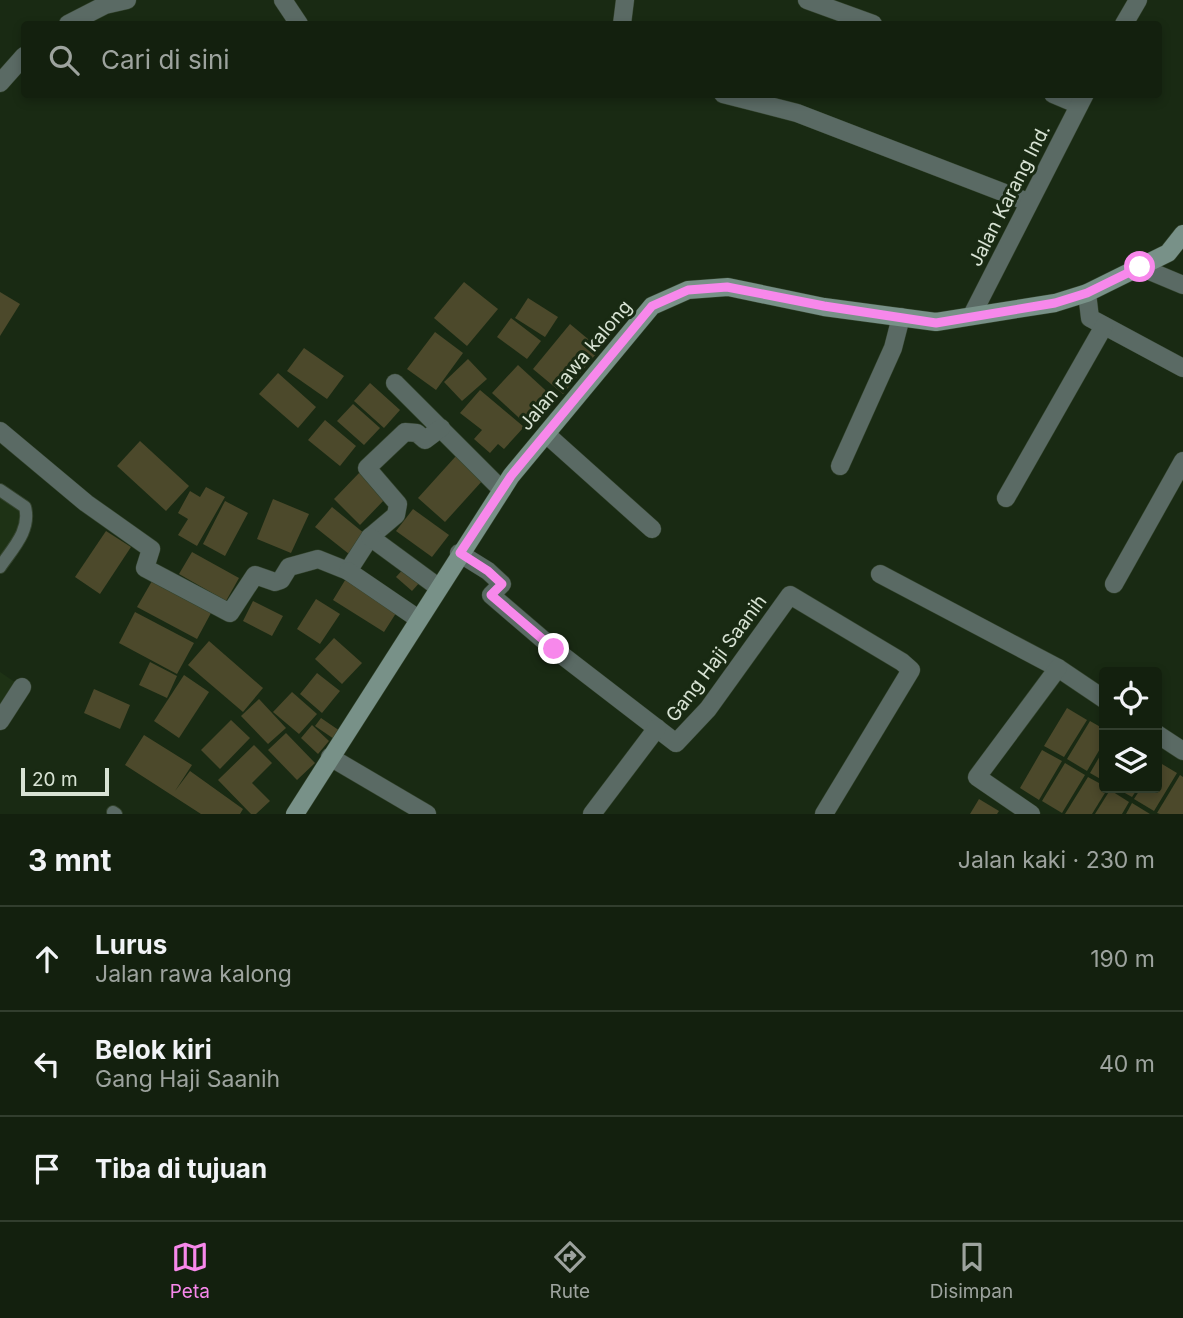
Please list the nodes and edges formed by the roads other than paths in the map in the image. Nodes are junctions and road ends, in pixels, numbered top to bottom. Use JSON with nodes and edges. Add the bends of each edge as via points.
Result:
{"nodes":[{"id":1,"x":127,"y":0,"type":"edge"},
{"id":2,"x":283,"y":0,"type":"edge"},
{"id":3,"x":625,"y":0,"type":"edge"},
{"id":4,"x":807,"y":0,"type":"edge"},
{"id":5,"x":1138,"y":0,"type":"edge"},
{"id":6,"x":74,"y":21,"type":"edge"},
{"id":7,"x":297,"y":21,"type":"edge"},
{"id":8,"x":622,"y":21,"type":"edge"},
{"id":9,"x":865,"y":21,"type":"edge"},
{"id":10,"x":1126,"y":21,"type":"edge"},
{"id":11,"x":21,"y":59,"type":"edge"},
{"id":12,"x":0,"y":83,"type":"edge"},
{"id":13,"x":739,"y":98,"type":"edge"},
{"id":14,"x":1082,"y":100,"type":"edge"},
{"id":15,"x":1028,"y":202,"type":"junction"},
{"id":16,"x":1183,"y":234,"type":"edge"},
{"id":17,"x":1140,"y":267,"type":"junction"},
{"id":18,"x":1183,"y":285,"type":"edge"},
{"id":19,"x":1087,"y":293,"type":"junction"},
{"id":20,"x":972,"y":315,"type":"junction"},
{"id":21,"x":901,"y":317,"type":"junction"},
{"id":22,"x":1104,"y":326,"type":"junction"},
{"id":23,"x":1183,"y":368,"type":"edge"},
{"id":24,"x":395,"y":383,"type":"dead end"},
{"id":25,"x":441,"y":428,"type":"junction"},
{"id":26,"x":0,"y":431,"type":"edge"},
{"id":27,"x":546,"y":433,"type":"junction"},
{"id":28,"x":1183,"y":461,"type":"edge"},
{"id":29,"x":841,"y":466,"type":"dead end"},
{"id":30,"x":0,"y":490,"type":"edge"},
{"id":31,"x":502,"y":490,"type":"junction"},
{"id":32,"x":1006,"y":498,"type":"dead end"},
{"id":33,"x":652,"y":529,"type":"dead end"},
{"id":34,"x":370,"y":537,"type":"junction"},
{"id":35,"x":460,"y":553,"type":"junction"},
{"id":36,"x":0,"y":567,"type":"edge"},
{"id":37,"x":348,"y":571,"type":"junction"},
{"id":38,"x":880,"y":574,"type":"dead end"},
{"id":39,"x":1114,"y":584,"type":"dead end"},
{"id":40,"x":438,"y":587,"type":"junction"},
{"id":41,"x":417,"y":618,"type":"junction"},
{"id":42,"x":1058,"y":668,"type":"junction"},
{"id":43,"x":22,"y":687,"type":"dead end"},
{"id":44,"x":1099,"y":696,"type":"edge"},
{"id":45,"x":0,"y":721,"type":"edge"},
{"id":46,"x":657,"y":728,"type":"junction"},
{"id":47,"x":1162,"y":737,"type":"edge"},
{"id":48,"x":1183,"y":751,"type":"edge"},
{"id":49,"x":330,"y":757,"type":"junction"},
{"id":50,"x":295,"y":814,"type":"edge"},
{"id":51,"x":427,"y":814,"type":"edge"},
{"id":52,"x":592,"y":814,"type":"edge"},
{"id":53,"x":824,"y":814,"type":"edge"},
{"id":54,"x":1031,"y":814,"type":"edge"}],
"edges":[{"from":1,"to":6,"type":"street","via":[[104,5]]},
{"from":2,"to":7,"type":"street"},
{"from":3,"to":8,"type":"street"},
{"from":4,"to":9,"type":"street"},
{"from":5,"to":10,"type":"street"},
{"from":11,"to":12,"type":"street"},
{"from":13,"to":15,"type":"street","via":[[797,113]]},
{"from":14,"to":15,"type":"street","name":"Jalan Karang Ind."},
{"from":15,"to":20,"type":"street","name":"Jalan Karang Ind."},
{"from":16,"to":17,"type":"street","name":"Jalan rawa kalong","via":[[1168,253]]},
{"from":17,"to":18,"type":"street"},
{"from":17,"to":19,"type":"street","name":"Jalan rawa kalong"},
{"from":19,"to":20,"type":"street","name":"Jalan rawa kalong","via":[[1055,303]]},
{"from":19,"to":22,"type":"street","via":[[1090,318]]},
{"from":20,"to":21,"type":"street","name":"Jalan rawa kalong","via":[[936,323]]},
{"from":21,"to":27,"type":"street","name":"Jalan rawa kalong","via":[[727,287],[688,290],[652,306]]},
{"from":21,"to":29,"type":"street"},
{"from":22,"to":23,"type":"street"},
{"from":22,"to":32,"type":"street"},
{"from":24,"to":25,"type":"street"},
{"from":25,"to":31,"type":"street"},
{"from":25,"to":34,"type":"street","via":[[425,440],[417,433],[405,432],[367,468],[398,504],[396,515]]},
{"from":26,"to":37,"type":"street","via":[[86,503],[151,548],[145,568],[230,613],[254,575],[275,582],[289,567],[318,559]]},
{"from":27,"to":31,"type":"street","name":"Jalan rawa kalong"},
{"from":27,"to":33,"type":"street"},
{"from":28,"to":39,"type":"street"},
{"from":30,"to":36,"type":"lane","via":[[25,507],[28,517]]},
{"from":31,"to":35,"type":"street","name":"Jalan rawa kalong"},
{"from":34,"to":37,"type":"street"},
{"from":34,"to":40,"type":"street"},
{"from":35,"to":40,"type":"street","name":"Jalan rawa kalong"},
{"from":35,"to":46,"type":"street","name":"Gang Haji Saanih","via":[[502,584],[491,595]]},
{"from":37,"to":41,"type":"street"},
{"from":38,"to":42,"type":"street"},
{"from":40,"to":41,"type":"street","name":"Jalan rawa kalong"},
{"from":41,"to":49,"type":"street","name":"Jalan rawa kalong"},
{"from":42,"to":44,"type":"street"},
{"from":42,"to":54,"type":"street","via":[[977,777]]},
{"from":43,"to":45,"type":"street"},
{"from":46,"to":52,"type":"street"},
{"from":46,"to":53,"type":"street","name":"Gang Haji Saanih","via":[[677,743],[708,709],[790,595],[911,670]]},
{"from":47,"to":48,"type":"street"},
{"from":49,"to":50,"type":"street","name":"Jalan rawa kalong"},
{"from":49,"to":51,"type":"street"}]}
